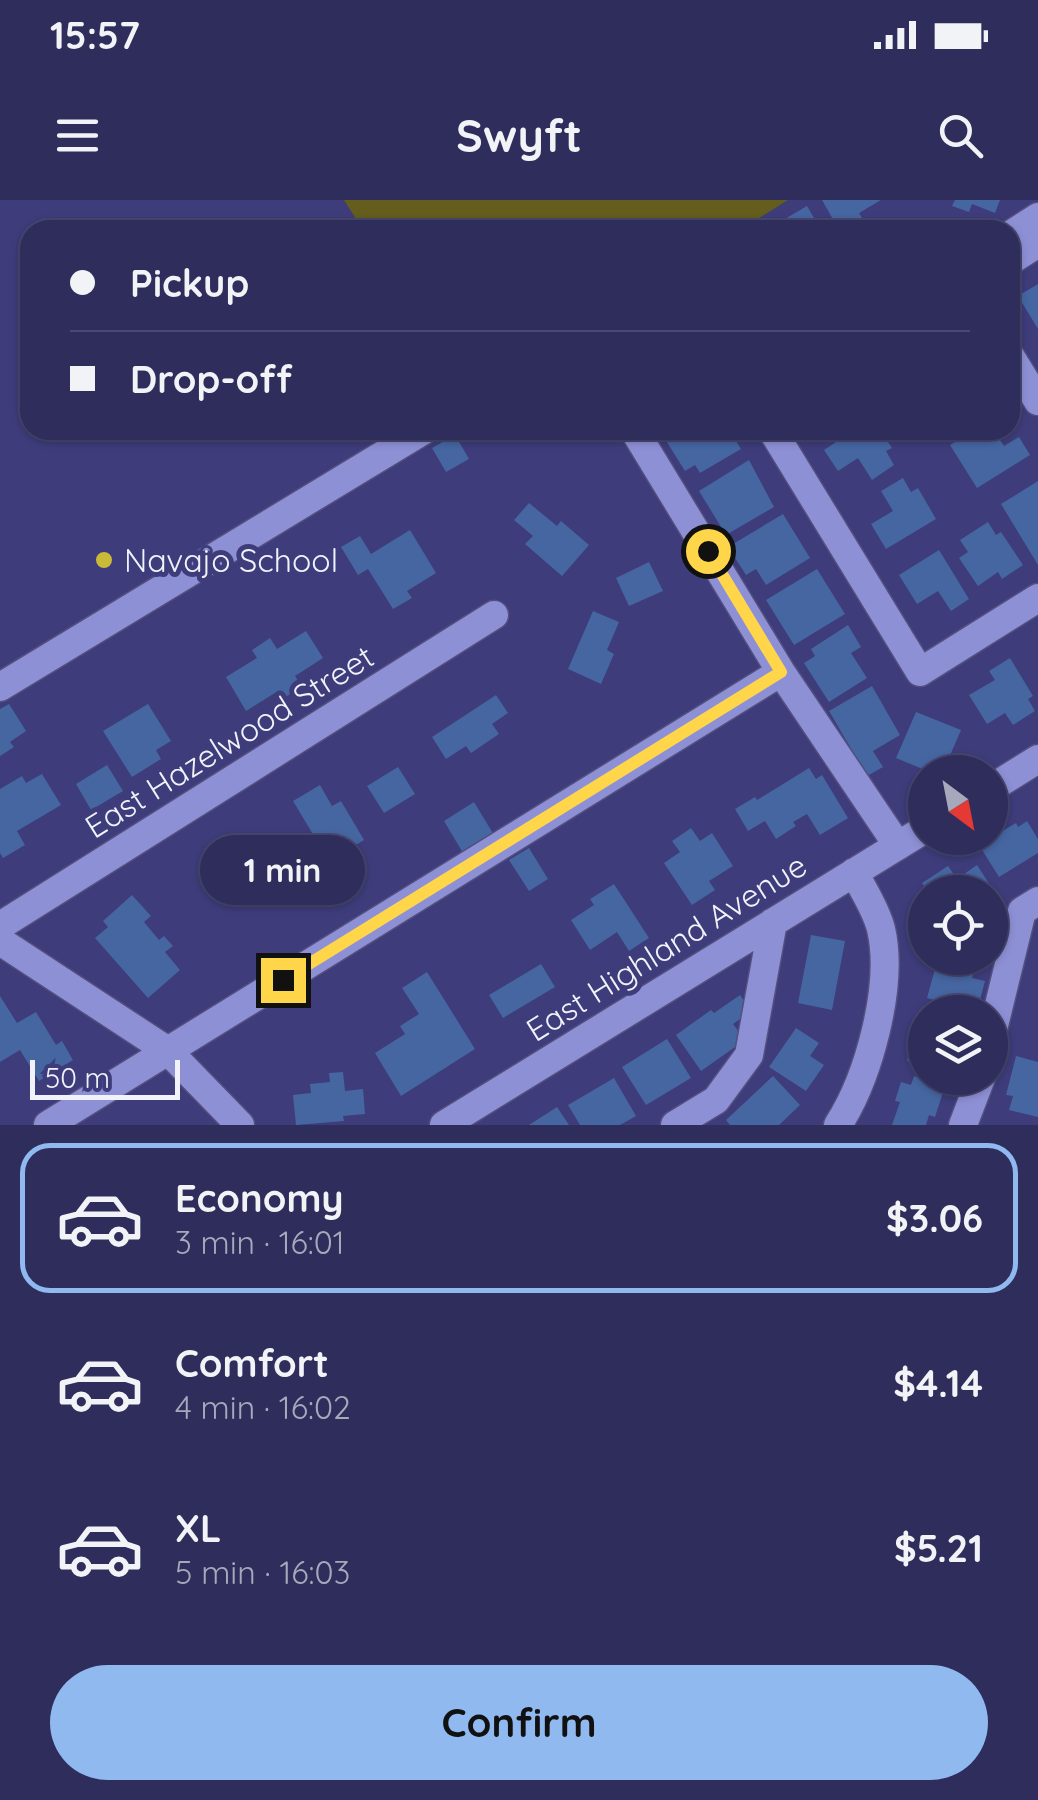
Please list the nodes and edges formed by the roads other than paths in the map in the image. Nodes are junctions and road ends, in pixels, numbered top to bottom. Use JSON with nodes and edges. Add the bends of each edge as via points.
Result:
{"nodes":[{"id":1,"x":1020,"y":372,"type":"edge"},
{"id":2,"x":1038,"y":402,"type":"edge"},
{"id":3,"x":408,"y":440,"type":"edge"},
{"id":4,"x":640,"y":440,"type":"edge"},
{"id":5,"x":778,"y":440,"type":"edge"},
{"id":6,"x":1038,"y":598,"type":"edge"},
{"id":7,"x":494,"y":615,"type":"dead end"},
{"id":8,"x":781,"y":672,"type":"junction"},
{"id":9,"x":0,"y":687,"type":"edge"},
{"id":10,"x":1038,"y":759,"type":"edge"},
{"id":11,"x":1008,"y":777,"type":"edge"},
{"id":12,"x":908,"y":840,"type":"edge"},
{"id":13,"x":898,"y":846,"type":"junction"},
{"id":14,"x":854,"y":872,"type":"junction"},
{"id":15,"x":1038,"y":901,"type":"edge"},
{"id":16,"x":774,"y":922,"type":"junction"},
{"id":17,"x":0,"y":926,"type":"edge"},
{"id":18,"x":0,"y":941,"type":"edge"},
{"id":19,"x":1001,"y":995,"type":"edge"},
{"id":20,"x":168,"y":1051,"type":"junction"},
{"id":21,"x":974,"y":1095,"type":"edge"},
{"id":22,"x":48,"y":1125,"type":"edge"},
{"id":23,"x":240,"y":1125,"type":"edge"},
{"id":24,"x":444,"y":1125,"type":"edge"},
{"id":25,"x":676,"y":1125,"type":"edge"},
{"id":26,"x":838,"y":1125,"type":"edge"},
{"id":27,"x":963,"y":1125,"type":"edge"}],
"edges":[{"from":1,"to":2,"type":"street"},
{"from":3,"to":9,"type":"street"},
{"from":4,"to":8,"type":"street"},
{"from":5,"to":6,"type":"street","via":[[920,672]]},
{"from":7,"to":17,"type":"street","name":"East Hazelwood Street"},
{"from":8,"to":13,"type":"street"},
{"from":8,"to":20,"type":"street"},
{"from":10,"to":11,"type":"street"},
{"from":12,"to":13,"type":"street","name":"East Highland Avenue"},
{"from":13,"to":14,"type":"street","name":"East Highland Avenue"},
{"from":14,"to":16,"type":"street","name":"East Highland Avenue"},
{"from":14,"to":26,"type":"street","via":[[880,924],[884,974],[861,1079]]},
{"from":15,"to":19,"type":"street","via":[[1022,911]]},
{"from":16,"to":24,"type":"street","name":"East Highland Avenue"},
{"from":16,"to":25,"type":"street","via":[[749,1056],[716,1100]]},
{"from":18,"to":20,"type":"street"},
{"from":20,"to":22,"type":"street"},
{"from":20,"to":23,"type":"street"},
{"from":21,"to":27,"type":"street"}]}
